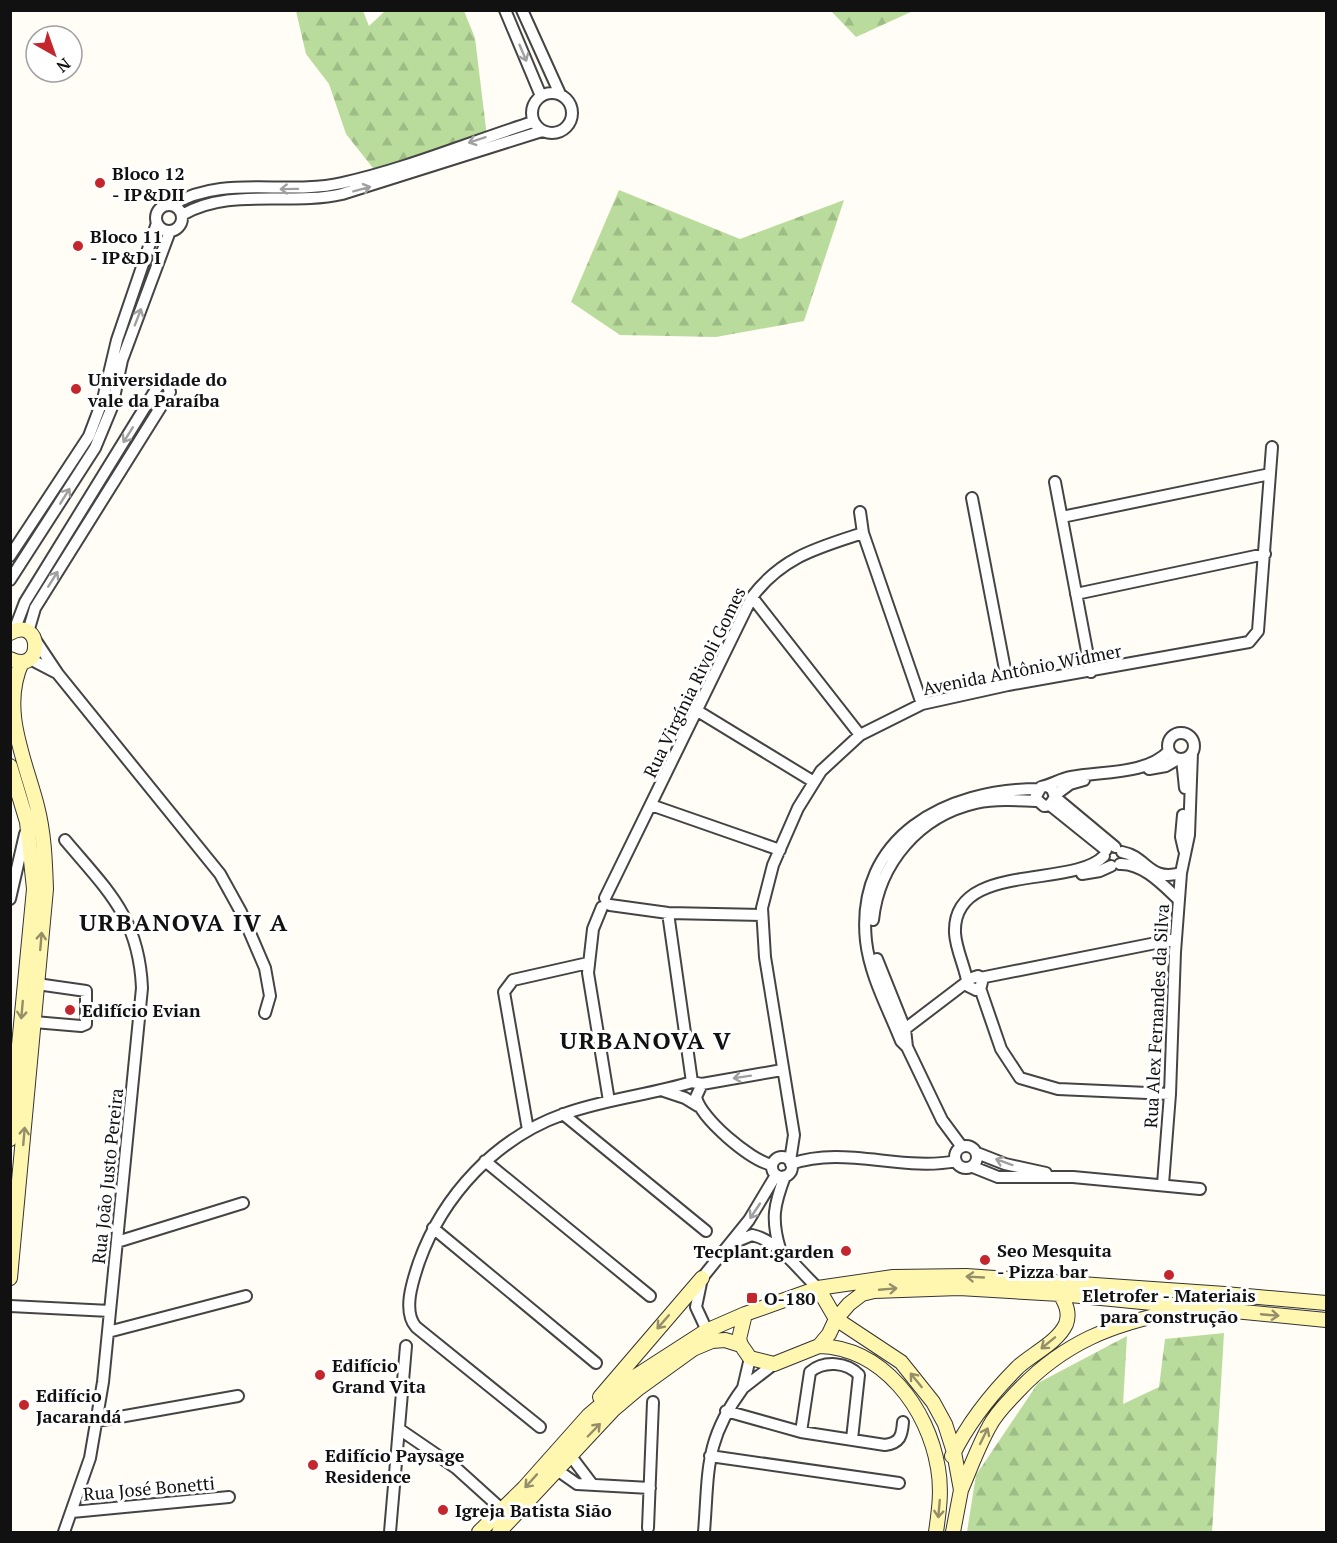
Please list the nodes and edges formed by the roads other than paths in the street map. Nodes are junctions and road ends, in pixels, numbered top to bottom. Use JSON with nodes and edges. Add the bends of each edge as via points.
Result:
{"nodes":[{"id":1,"x":505,"y":10,"type":"edge"},
{"id":2,"x":522,"y":10,"type":"edge"},
{"id":3,"x":560,"y":94,"type":"junction"},
{"id":4,"x":541,"y":96,"type":"junction"},
{"id":5,"x":533,"y":122,"type":"junction"},
{"id":6,"x":542,"y":132,"type":"junction"},
{"id":7,"x":172,"y":205,"type":"junction"},
{"id":8,"x":182,"y":215,"type":"junction"},
{"id":9,"x":157,"y":224,"type":"junction"},
{"id":10,"x":170,"y":231,"type":"junction"},
{"id":11,"x":1272,"y":447,"type":"dead end"},
{"id":12,"x":1270,"y":474,"type":"junction"},
{"id":13,"x":1055,"y":482,"type":"dead end"},
{"id":14,"x":972,"y":498,"type":"dead end"},
{"id":15,"x":860,"y":512,"type":"dead end"},
{"id":16,"x":1062,"y":517,"type":"junction"},
{"id":17,"x":863,"y":533,"type":"junction"},
{"id":18,"x":1265,"y":554,"type":"junction"},
{"id":19,"x":10,"y":556,"type":"edge"},
{"id":20,"x":10,"y":580,"type":"edge"},
{"id":21,"x":1076,"y":594,"type":"junction"},
{"id":22,"x":752,"y":597,"type":"junction"},
{"id":23,"x":12,"y":632,"type":"edge"},
{"id":24,"x":32,"y":637,"type":"junction"},
{"id":25,"x":21,"y":660,"type":"edge"},
{"id":26,"x":1091,"y":672,"type":"junction"},
{"id":27,"x":58,"y":674,"type":"junction"},
{"id":28,"x":1008,"y":685,"type":"junction"},
{"id":29,"x":922,"y":704,"type":"junction"},
{"id":30,"x":696,"y":710,"type":"junction"},
{"id":31,"x":860,"y":735,"type":"junction"},
{"id":32,"x":1169,"y":751,"type":"junction"},
{"id":33,"x":1192,"y":753,"type":"junction"},
{"id":34,"x":1180,"y":759,"type":"junction"},
{"id":35,"x":10,"y":766,"type":"edge"},
{"id":36,"x":814,"y":782,"type":"junction"},
{"id":37,"x":1042,"y":788,"type":"junction"},
{"id":38,"x":1053,"y":799,"type":"junction"},
{"id":39,"x":1036,"y":801,"type":"junction"},
{"id":40,"x":651,"y":805,"type":"junction"},
{"id":41,"x":27,"y":822,"type":"junction"},
{"id":42,"x":65,"y":840,"type":"dead end"},
{"id":43,"x":780,"y":850,"type":"junction"},
{"id":44,"x":1184,"y":850,"type":"junction"},
{"id":45,"x":1113,"y":856,"type":"junction"},
{"id":46,"x":1181,"y":873,"type":"junction"},
{"id":47,"x":40,"y":889,"type":"junction"},
{"id":48,"x":10,"y":899,"type":"edge"},
{"id":49,"x":1179,"y":900,"type":"junction"},
{"id":50,"x":606,"y":903,"type":"junction"},
{"id":51,"x":668,"y":913,"type":"junction"},
{"id":52,"x":762,"y":915,"type":"junction"},
{"id":53,"x":1176,"y":939,"type":"junction"},
{"id":54,"x":588,"y":963,"type":"junction"},
{"id":55,"x":974,"y":982,"type":"junction"},
{"id":56,"x":38,"y":984,"type":"junction"},
{"id":57,"x":265,"y":1013,"type":"dead end"},
{"id":58,"x":34,"y":1022,"type":"junction"},
{"id":59,"x":904,"y":1037,"type":"junction"},
{"id":60,"x":782,"y":1070,"type":"junction"},
{"id":61,"x":10,"y":1076,"type":"edge"},
{"id":62,"x":698,"y":1085,"type":"junction"},
{"id":63,"x":661,"y":1090,"type":"junction"},
{"id":64,"x":1170,"y":1094,"type":"junction"},
{"id":65,"x":609,"y":1101,"type":"junction"},
{"id":66,"x":698,"y":1106,"type":"junction"},
{"id":67,"x":13,"y":1108,"type":"junction"},
{"id":68,"x":563,"y":1114,"type":"junction"},
{"id":69,"x":528,"y":1130,"type":"junction"},
{"id":70,"x":10,"y":1139,"type":"edge"},
{"id":71,"x":962,"y":1147,"type":"junction"},
{"id":72,"x":977,"y":1153,"type":"junction"},
{"id":73,"x":485,"y":1161,"type":"junction"},
{"id":74,"x":956,"y":1161,"type":"junction"},
{"id":75,"x":782,"y":1167,"type":"junction"},
{"id":76,"x":973,"y":1167,"type":"junction"},
{"id":77,"x":1073,"y":1177,"type":"junction"},
{"id":78,"x":1163,"y":1184,"type":"junction"},
{"id":79,"x":1200,"y":1189,"type":"dead end"},
{"id":80,"x":243,"y":1203,"type":"dead end"},
{"id":81,"x":433,"y":1228,"type":"junction"},
{"id":82,"x":706,"y":1231,"type":"dead end"},
{"id":83,"x":117,"y":1242,"type":"junction"},
{"id":84,"x":729,"y":1245,"type":"junction"},
{"id":85,"x":780,"y":1250,"type":"junction"},
{"id":86,"x":10,"y":1278,"type":"edge"},
{"id":87,"x":702,"y":1278,"type":"junction"},
{"id":88,"x":818,"y":1288,"type":"junction"},
{"id":89,"x":1060,"y":1294,"type":"junction"},
{"id":90,"x":246,"y":1296,"type":"dead end"},
{"id":91,"x":650,"y":1296,"type":"dead end"},
{"id":92,"x":1326,"y":1303,"type":"edge"},
{"id":93,"x":849,"y":1304,"type":"junction"},
{"id":94,"x":10,"y":1306,"type":"edge"},
{"id":95,"x":1189,"y":1308,"type":"junction"},
{"id":96,"x":110,"y":1311,"type":"junction"},
{"id":97,"x":745,"y":1314,"type":"junction"},
{"id":98,"x":1299,"y":1317,"type":"junction"},
{"id":99,"x":836,"y":1319,"type":"junction"},
{"id":100,"x":1326,"y":1320,"type":"edge"},
{"id":101,"x":1326,"y":1325,"type":"edge"},
{"id":102,"x":108,"y":1332,"type":"junction"},
{"id":103,"x":709,"y":1336,"type":"junction"},
{"id":104,"x":875,"y":1344,"type":"junction"},
{"id":105,"x":741,"y":1345,"type":"junction"},
{"id":106,"x":406,"y":1346,"type":"dead end"},
{"id":107,"x":819,"y":1346,"type":"junction"},
{"id":108,"x":750,"y":1358,"type":"junction"},
{"id":109,"x":596,"y":1362,"type":"dead end"},
{"id":110,"x":774,"y":1364,"type":"junction"},
{"id":111,"x":743,"y":1388,"type":"junction"},
{"id":112,"x":238,"y":1396,"type":"dead end"},
{"id":113,"x":653,"y":1402,"type":"dead end"},
{"id":114,"x":726,"y":1411,"type":"junction"},
{"id":115,"x":589,"y":1415,"type":"junction"},
{"id":116,"x":97,"y":1421,"type":"junction"},
{"id":117,"x":903,"y":1422,"type":"dead end"},
{"id":118,"x":945,"y":1424,"type":"junction"},
{"id":119,"x":970,"y":1425,"type":"junction"},
{"id":120,"x":540,"y":1427,"type":"dead end"},
{"id":121,"x":399,"y":1429,"type":"junction"},
{"id":122,"x":801,"y":1432,"type":"junction"},
{"id":123,"x":852,"y":1439,"type":"junction"},
{"id":124,"x":954,"y":1452,"type":"junction"},
{"id":125,"x":570,"y":1455,"type":"junction"},
{"id":126,"x":710,"y":1456,"type":"junction"},
{"id":127,"x":557,"y":1470,"type":"junction"},
{"id":128,"x":899,"y":1483,"type":"dead end"},
{"id":129,"x":592,"y":1484,"type":"junction"},
{"id":130,"x":940,"y":1484,"type":"junction"},
{"id":131,"x":650,"y":1488,"type":"junction"},
{"id":132,"x":961,"y":1490,"type":"junction"},
{"id":133,"x":229,"y":1497,"type":"dead end"},
{"id":134,"x":72,"y":1512,"type":"junction"},
{"id":135,"x":507,"y":1521,"type":"edge"},
{"id":136,"x":648,"y":1528,"type":"dead end"},
{"id":137,"x":64,"y":1533,"type":"edge"},
{"id":138,"x":390,"y":1533,"type":"edge"},
{"id":139,"x":479,"y":1533,"type":"edge"},
{"id":140,"x":499,"y":1533,"type":"edge"},
{"id":141,"x":704,"y":1533,"type":"edge"},
{"id":142,"x":936,"y":1533,"type":"edge"},
{"id":143,"x":953,"y":1533,"type":"edge"}],
"edges":[{"from":1,"to":4,"type":"street","one_way":true},
{"from":2,"to":3,"type":"street"},
{"from":3,"to":4,"type":"street"},
{"from":3,"to":6,"type":"street","via":[[571,105],[572,120],[559,133]]},
{"from":4,"to":5,"type":"street","via":[[531,110]]},
{"from":5,"to":6,"type":"street"},
{"from":5,"to":7,"type":"street","one_way":true,"via":[[342,183],[292,189],[207,189]]},
{"from":8,"to":6,"type":"street","one_way":true,"via":[[218,201],[309,200],[342,194]]},
{"from":7,"to":8,"type":"street"},
{"from":7,"to":9,"type":"street","via":[[157,211]]},
{"from":8,"to":10,"type":"street","via":[[180,226]]},
{"from":9,"to":10,"type":"street"},
{"from":9,"to":19,"type":"street","via":[[89,436]]},
{"from":20,"to":10,"type":"street","one_way":true,"via":[[95,448],[112,407],[122,360]]},
{"from":11,"to":12,"type":"street","name":"Avenida Antônio Widmer"},
{"from":12,"to":16,"type":"street"},
{"from":12,"to":18,"type":"street","name":"Avenida Antônio Widmer"},
{"from":13,"to":16,"type":"street"},
{"from":14,"to":28,"type":"street"},
{"from":15,"to":17,"type":"street"},
{"from":16,"to":21,"type":"street"},
{"from":17,"to":22,"type":"street","name":"Rua Virgínia Rivoli Gomes","via":[[784,564]]},
{"from":17,"to":29,"type":"street"},
{"from":18,"to":21,"type":"street"},
{"from":18,"to":26,"type":"street","name":"Avenida Antônio Widmer","via":[[1258,631],[1249,642]]},
{"from":21,"to":26,"type":"street"},
{"from":22,"to":30,"type":"street","name":"Rua Virgínia Rivoli Gomes"},
{"from":22,"to":31,"type":"street"},
{"from":23,"to":24,"type":"street"},
{"from":24,"to":23,"type":"street","one_way":true,"via":[[35,608],[170,393],[167,383],[163,381],[158,386],[25,602]]},
{"from":24,"to":25,"type":"street","via":[[36,651]]},
{"from":24,"to":27,"type":"street"},
{"from":25,"to":27,"type":"street"},
{"from":25,"to":47,"type":"street","via":[[11,705],[44,841]]},
{"from":26,"to":28,"type":"street","name":"Avenida Antônio Widmer"},
{"from":27,"to":57,"type":"street","via":[[220,874],[265,968],[270,996]]},
{"from":28,"to":29,"type":"street","name":"Avenida Antônio Widmer"},
{"from":29,"to":31,"type":"street","name":"Avenida Antônio Widmer"},
{"from":30,"to":36,"type":"street"},
{"from":30,"to":40,"type":"street","name":"Rua Virgínia Rivoli Gomes"},
{"from":31,"to":36,"type":"street","name":"Avenida Antônio Widmer"},
{"from":32,"to":33,"type":"street","via":[[1170,739],[1181,733],[1192,740]]},
{"from":32,"to":34,"type":"street"},
{"from":32,"to":37,"type":"street","via":[[1148,765],[1069,777]]},
{"from":33,"to":34,"type":"street"},
{"from":33,"to":44,"type":"street","name":"Rua Alex Fernandes da Silva","via":[[1189,835]]},
{"from":34,"to":38,"type":"street","via":[[1166,766],[1070,784]]},
{"from":34,"to":44,"type":"street","name":"Rua Alex Fernandes da Silva","via":[[1185,780],[1181,837]]},
{"from":35,"to":41,"type":"street"},
{"from":36,"to":43,"type":"street","name":"Avenida Antônio Widmer"},
{"from":37,"to":38,"type":"street","via":[[1052,789]]},
{"from":37,"to":39,"type":"street"},
{"from":37,"to":59,"type":"street","via":[[985,793],[941,807],[904,834],[878,869],[869,896],[867,942],[876,982]]},
{"from":38,"to":39,"type":"street","via":[[1041,805]]},
{"from":38,"to":45,"type":"street"},
{"from":39,"to":59,"type":"street","via":[[991,801],[942,815],[920,830],[893,859],[878,894],[873,936]]},
{"from":40,"to":43,"type":"street"},
{"from":40,"to":50,"type":"street","name":"Rua Virgínia Rivoli Gomes"},
{"from":41,"to":47,"type":"street"},
{"from":41,"to":48,"type":"street"},
{"from":42,"to":83,"type":"street","name":"Rua João Justo Pereira","via":[[123,913],[140,957],[141,1008]]},
{"from":43,"to":52,"type":"street","name":"Avenida Antônio Widmer"},
{"from":44,"to":46,"type":"street","name":"Rua Alex Fernandes da Silva"},
{"from":45,"to":46,"type":"street","via":[[1131,854],[1158,875]]},
{"from":45,"to":49,"type":"street","via":[[1148,874]]},
{"from":45,"to":55,"type":"street","via":[[1086,868],[985,887],[967,900],[955,931]]},
{"from":46,"to":49,"type":"street","name":"Rua Alex Fernandes da Silva"},
{"from":56,"to":47,"type":"street","one_way":true},
{"from":47,"to":67,"type":"street","one_way":true},
{"from":49,"to":53,"type":"street","name":"Rua Alex Fernandes da Silva"},
{"from":50,"to":51,"type":"street"},
{"from":50,"to":54,"type":"street","name":"Rua Virgínia Rivoli Gomes","via":[[593,929]]},
{"from":51,"to":52,"type":"street"},
{"from":51,"to":62,"type":"street"},
{"from":52,"to":60,"type":"street","name":"Avenida Antônio Widmer"},
{"from":53,"to":55,"type":"street"},
{"from":53,"to":64,"type":"street","name":"Rua Alex Fernandes da Silva"},
{"from":54,"to":65,"type":"street","name":"Rua Virgínia Rivoli Gomes"},
{"from":54,"to":69,"type":"street","via":[[513,980],[504,992]]},
{"from":55,"to":59,"type":"street"},
{"from":55,"to":64,"type":"street","via":[[1001,1049],[1020,1077],[1058,1089]]},
{"from":56,"to":58,"type":"street"},
{"from":56,"to":58,"type":"street","via":[[86,991],[86,1024]]},
{"from":86,"to":58,"type":"street","one_way":true},
{"from":59,"to":71,"type":"street","via":[[939,1114]]},
{"from":60,"to":62,"type":"street","one_way":true},
{"from":60,"to":75,"type":"street","name":"Avenida Antônio Widmer","via":[[794,1135]]},
{"from":61,"to":67,"type":"street"},
{"from":62,"to":63,"type":"street"},
{"from":62,"to":66,"type":"street"},
{"from":63,"to":65,"type":"street"},
{"from":63,"to":66,"type":"street"},
{"from":64,"to":78,"type":"street","name":"Rua Alex Fernandes da Silva"},
{"from":65,"to":68,"type":"street"},
{"from":66,"to":75,"type":"street","via":[[753,1157]]},
{"from":67,"to":70,"type":"street"},
{"from":68,"to":69,"type":"street"},
{"from":68,"to":82,"type":"street"},
{"from":69,"to":73,"type":"street"},
{"from":71,"to":72,"type":"street"},
{"from":71,"to":74,"type":"street","via":[[956,1153]]},
{"from":72,"to":76,"type":"street"},
{"from":77,"to":72,"type":"street","one_way":true,"via":[[1012,1166]]},
{"from":73,"to":81,"type":"street","via":[[456,1193]]},
{"from":73,"to":91,"type":"street"},
{"from":74,"to":75,"type":"street","via":[[934,1165],[820,1158]]},
{"from":74,"to":76,"type":"street","via":[[962,1168]]},
{"from":75,"to":84,"type":"street","one_way":true},
{"from":75,"to":85,"type":"street","via":[[773,1215]]},
{"from":76,"to":77,"type":"street","via":[[998,1177]]},
{"from":77,"to":78,"type":"street"},
{"from":78,"to":79,"type":"street"},
{"from":80,"to":83,"type":"street"},
{"from":81,"to":109,"type":"street"},
{"from":81,"to":120,"type":"street","via":[[411,1291],[413,1324]]},
{"from":83,"to":96,"type":"street","name":"Rua João Justo Pereira"},
{"from":84,"to":85,"type":"street","via":[[752,1235]]},
{"from":84,"to":87,"type":"street"},
{"from":85,"to":88,"type":"street"},
{"from":87,"to":103,"type":"street","via":[[696,1307]]},
{"from":87,"to":115,"type":"street","one_way":true,"via":[[600,1396]]},
{"from":92,"to":88,"type":"street","one_way":true,"via":[[966,1276],[893,1277]]},
{"from":88,"to":97,"type":"street"},
{"from":88,"to":99,"type":"street"},
{"from":93,"to":89,"type":"street","one_way":true,"via":[[862,1294],[898,1289]]},
{"from":89,"to":95,"type":"street"},
{"from":89,"to":119,"type":"street","one_way":true,"via":[[1068,1315],[1065,1326],[1019,1366]]},
{"from":90,"to":102,"type":"street"},
{"from":93,"to":99,"type":"street"},
{"from":93,"to":104,"type":"street","via":[[854,1325]]},
{"from":94,"to":96,"type":"street"},
{"from":95,"to":98,"type":"street","one_way":true},
{"from":132,"to":95,"type":"street","one_way":true,"via":[[998,1413],[1055,1356],[1125,1322]]},
{"from":96,"to":102,"type":"street","name":"Rua João Justo Pereira"},
{"from":97,"to":103,"type":"street"},
{"from":97,"to":105,"type":"street"},
{"from":98,"to":100,"type":"street"},
{"from":98,"to":101,"type":"street"},
{"from":99,"to":104,"type":"street"},
{"from":99,"to":107,"type":"street"},
{"from":102,"to":116,"type":"street","name":"Rua João Justo Pereira"},
{"from":103,"to":105,"type":"street"},
{"from":103,"to":115,"type":"street","via":[[630,1380]]},
{"from":125,"to":103,"type":"street","one_way":true,"via":[[639,1388]]},
{"from":118,"to":104,"type":"street","one_way":true,"via":[[901,1362]]},
{"from":105,"to":108,"type":"street"},
{"from":106,"to":121,"type":"street"},
{"from":107,"to":110,"type":"street"},
{"from":107,"to":130,"type":"street","via":[[862,1354],[902,1389],[926,1429]]},
{"from":108,"to":110,"type":"street"},
{"from":108,"to":111,"type":"street"},
{"from":110,"to":111,"type":"street"},
{"from":111,"to":114,"type":"street"},
{"from":112,"to":116,"type":"street"},
{"from":113,"to":131,"type":"street"},
{"from":114,"to":122,"type":"street"},
{"from":114,"to":126,"type":"street"},
{"from":115,"to":135,"type":"street","one_way":true},
{"from":116,"to":134,"type":"street","name":"Rua João Justo Pereira","via":[[90,1458]]},
{"from":117,"to":123,"type":"street","via":[[902,1434],[894,1443]]},
{"from":118,"to":119,"type":"street"},
{"from":118,"to":124,"type":"street"},
{"from":119,"to":124,"type":"street"},
{"from":121,"to":135,"type":"street","via":[[456,1468]]},
{"from":121,"to":138,"type":"street"},
{"from":122,"to":123,"type":"street"},
{"from":122,"to":123,"type":"street","via":[[810,1372],[828,1364],[849,1367],[860,1375]]},
{"from":124,"to":130,"type":"street"},
{"from":124,"to":132,"type":"street"},
{"from":125,"to":127,"type":"street"},
{"from":125,"to":129,"type":"street"},
{"from":126,"to":128,"type":"street"},
{"from":126,"to":141,"type":"street"},
{"from":127,"to":129,"type":"street","via":[[577,1484]]},
{"from":127,"to":135,"type":"street"},
{"from":129,"to":131,"type":"street"},
{"from":130,"to":142,"type":"street","one_way":true},
{"from":131,"to":136,"type":"street"},
{"from":132,"to":143,"type":"street"},
{"from":133,"to":134,"type":"street","name":"Rua José Bonetti"},
{"from":134,"to":137,"type":"street","name":"Rua João Justo Pereira"},
{"from":135,"to":139,"type":"street"},
{"from":135,"to":140,"type":"street"}]}
